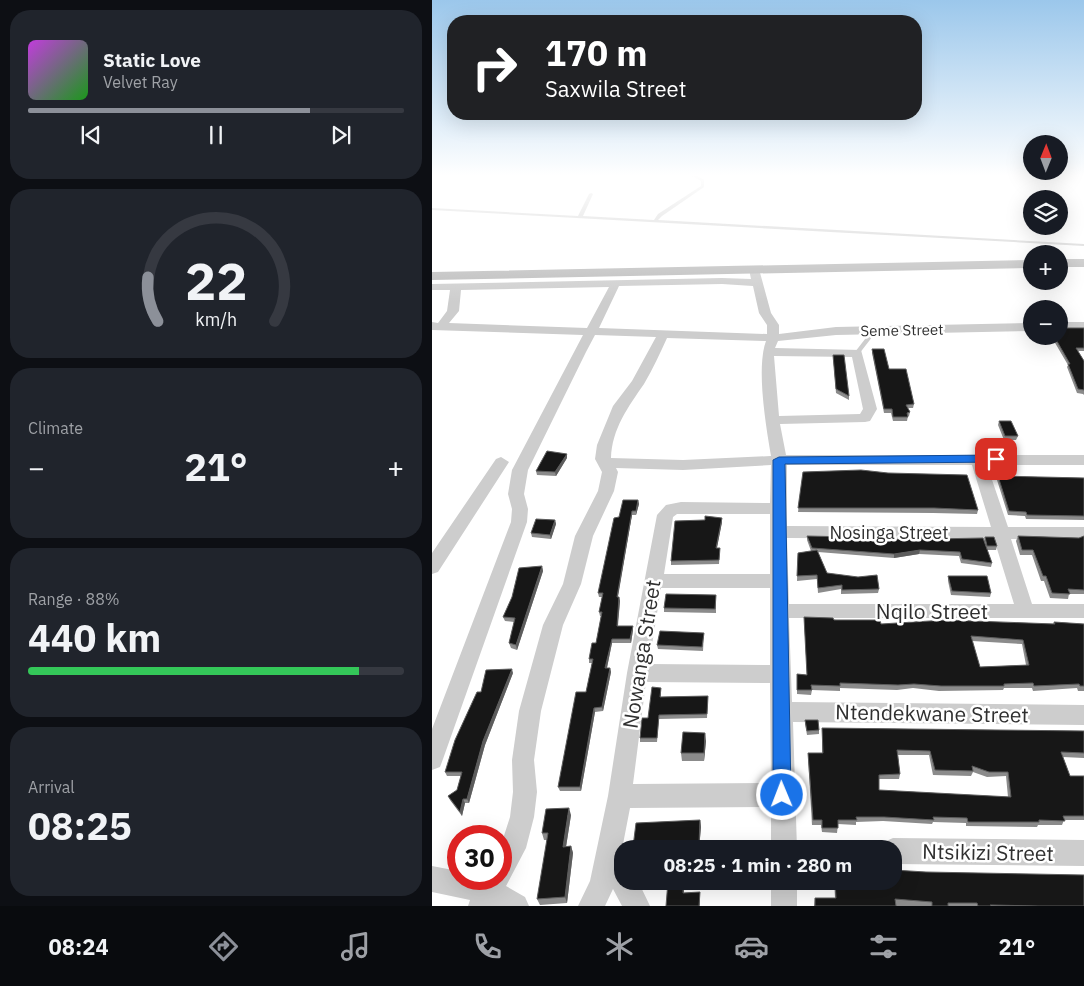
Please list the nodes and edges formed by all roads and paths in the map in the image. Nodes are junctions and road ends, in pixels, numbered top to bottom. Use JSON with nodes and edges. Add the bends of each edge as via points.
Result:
{"nodes":[{"id":1,"x":584,"y":217,"type":"edge"},
{"id":2,"x":658,"y":217,"type":"edge"},
{"id":3,"x":655,"y":222,"type":"junction"},
{"id":4,"x":1084,"y":245,"type":"edge"},
{"id":5,"x":1068,"y":263,"type":"edge"},
{"id":6,"x":1084,"y":263,"type":"edge"},
{"id":7,"x":1023,"y":264,"type":"edge"},
{"id":8,"x":432,"y":276,"type":"edge"},
{"id":9,"x":756,"y":276,"type":"junction"},
{"id":10,"x":615,"y":284,"type":"junction"},
{"id":11,"x":432,"y":287,"type":"edge"},
{"id":12,"x":456,"y":288,"type":"junction"},
{"id":13,"x":437,"y":326,"type":"edge"},
{"id":14,"x":1068,"y":326,"type":"edge"},
{"id":15,"x":1084,"y":326,"type":"edge"},
{"id":16,"x":1023,"y":327,"type":"edge"},
{"id":17,"x":874,"y":331,"type":"junction"},
{"id":18,"x":590,"y":332,"type":"junction"},
{"id":19,"x":663,"y":335,"type":"junction"},
{"id":20,"x":773,"y":338,"type":"junction"},
{"id":21,"x":768,"y":352,"type":"junction"},
{"id":22,"x":857,"y":353,"type":"junction"},
{"id":23,"x":772,"y":420,"type":"junction"},
{"id":24,"x":978,"y":459,"type":"junction"},
{"id":25,"x":779,"y":460,"type":"junction"},
{"id":26,"x":1084,"y":460,"type":"edge"},
{"id":27,"x":501,"y":462,"type":"dead end"},
{"id":28,"x":605,"y":463,"type":"junction"},
{"id":29,"x":778,"y":509,"type":"junction"},
{"id":30,"x":778,"y":532,"type":"junction"},
{"id":31,"x":1000,"y":532,"type":"junction"},
{"id":32,"x":1084,"y":533,"type":"edge"},
{"id":33,"x":432,"y":567,"type":"edge"},
{"id":34,"x":653,"y":580,"type":"junction"},
{"id":35,"x":780,"y":581,"type":"junction"},
{"id":36,"x":1025,"y":610,"type":"junction"},
{"id":37,"x":781,"y":611,"type":"junction"},
{"id":38,"x":1084,"y":611,"type":"edge"},
{"id":39,"x":637,"y":674,"type":"junction"},
{"id":40,"x":780,"y":674,"type":"junction"},
{"id":41,"x":781,"y":712,"type":"junction"},
{"id":42,"x":1084,"y":714,"type":"edge"},
{"id":43,"x":432,"y":759,"type":"edge"},
{"id":44,"x":782,"y":795,"type":"junction"},
{"id":45,"x":620,"y":796,"type":"junction"},
{"id":46,"x":784,"y":840,"type":"edge"},
{"id":47,"x":512,"y":850,"type":"edge"},
{"id":48,"x":902,"y":851,"type":"edge"},
{"id":49,"x":1084,"y":853,"type":"edge"},
{"id":50,"x":608,"y":858,"type":"junction"},
{"id":51,"x":614,"y":867,"type":"edge"},
{"id":52,"x":432,"y":879,"type":"edge"},
{"id":53,"x":447,"y":881,"type":"edge"},
{"id":54,"x":497,"y":890,"type":"edge"},
{"id":55,"x":628,"y":890,"type":"edge"},
{"id":56,"x":784,"y":890,"type":"edge"},
{"id":57,"x":516,"y":906,"type":"edge"},
{"id":58,"x":592,"y":906,"type":"edge"},
{"id":59,"x":637,"y":906,"type":"edge"},
{"id":60,"x":784,"y":906,"type":"edge"}],
"edges":[{"from":1,"to":3,"type":"lane"},
{"from":2,"to":3,"type":"lane"},
{"from":3,"to":4,"type":"lane"},
{"from":5,"to":6,"type":"main road"},
{"from":7,"to":9,"type":"main road"},
{"from":8,"to":9,"type":"main road"},
{"from":9,"to":10,"type":"street","via":[[722,281]]},
{"from":9,"to":20,"type":"street","via":[[765,313],[773,325]]},
{"from":10,"to":12,"type":"street"},
{"from":10,"to":18,"type":"street"},
{"from":11,"to":12,"type":"street"},
{"from":12,"to":13,"type":"street","via":[[453,311]]},
{"from":13,"to":18,"type":"street","name":"Seme Street"},
{"from":14,"to":15,"type":"street"},
{"from":16,"to":17,"type":"street","name":"Seme Street"},
{"from":17,"to":20,"type":"street","name":"Seme Street","via":[[811,332]]},
{"from":17,"to":22,"type":"lane"},
{"from":18,"to":19,"type":"street","name":"Seme Street"},
{"from":18,"to":43,"type":"street","via":[[520,470],[516,494],[519,522]]},
{"from":19,"to":20,"type":"street","name":"Seme Street"},
{"from":19,"to":28,"type":"street","via":[[638,382],[620,406],[604,445]]},
{"from":20,"to":21,"type":"street"},
{"from":21,"to":22,"type":"street"},
{"from":21,"to":23,"type":"street"},
{"from":22,"to":23,"type":"street","via":[[870,409],[866,418]]},
{"from":23,"to":25,"type":"street"},
{"from":24,"to":25,"type":"street"},
{"from":24,"to":26,"type":"street"},
{"from":24,"to":31,"type":"street"},
{"from":25,"to":28,"type":"street","via":[[683,465]]},
{"from":25,"to":29,"type":"street"},
{"from":27,"to":33,"type":"street"},
{"from":28,"to":47,"type":"street","via":[[610,472],[606,492],[584,536],[572,584],[553,625],[530,711],[523,760],[525,792],[522,817]]},
{"from":29,"to":30,"type":"street"},
{"from":29,"to":34,"type":"street","name":"Nowanga Street","via":[[681,508],[668,511],[662,522]]},
{"from":30,"to":31,"type":"street","name":"Nosinga Street"},
{"from":30,"to":35,"type":"street"},
{"from":31,"to":32,"type":"street","name":"Nosinga Street"},
{"from":31,"to":36,"type":"street"},
{"from":34,"to":35,"type":"street"},
{"from":34,"to":39,"type":"street","name":"Nowanga Street"},
{"from":35,"to":37,"type":"street"},
{"from":36,"to":37,"type":"street","name":"Nqilo Street"},
{"from":36,"to":38,"type":"street","name":"Nqilo Street"},
{"from":37,"to":40,"type":"street"},
{"from":39,"to":40,"type":"street"},
{"from":39,"to":45,"type":"street","name":"Nowanga Street"},
{"from":40,"to":41,"type":"street"},
{"from":41,"to":42,"type":"street","name":"Ntendekwane Street"},
{"from":41,"to":44,"type":"street"},
{"from":44,"to":45,"type":"street"},
{"from":44,"to":46,"type":"street"},
{"from":45,"to":50,"type":"street","name":"Nowanga Street"},
{"from":48,"to":49,"type":"street","name":"Ntsikizi Street"},
{"from":50,"to":51,"type":"street"},
{"from":50,"to":58,"type":"street","name":"Nowanga Street","via":[[602,885]]},
{"from":52,"to":53,"type":"street"},
{"from":54,"to":57,"type":"street"},
{"from":55,"to":59,"type":"street"},
{"from":56,"to":60,"type":"street"}]}
